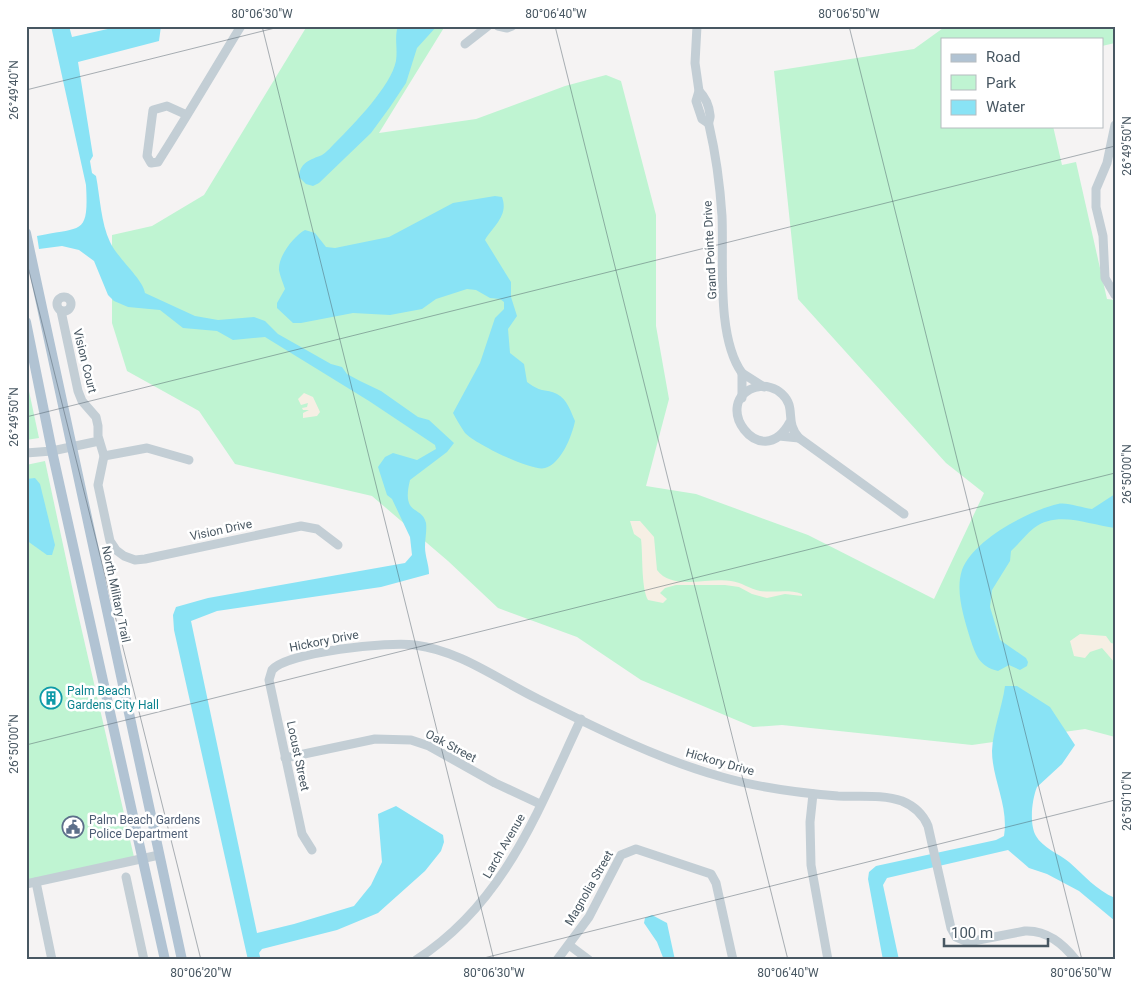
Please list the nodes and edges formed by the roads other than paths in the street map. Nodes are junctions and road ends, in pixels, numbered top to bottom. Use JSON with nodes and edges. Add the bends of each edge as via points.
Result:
{"nodes":[{"id":1,"x":241,"y":26,"type":"edge"},
{"id":2,"x":488,"y":26,"type":"edge"},
{"id":3,"x":498,"y":26,"type":"edge"},
{"id":4,"x":512,"y":26,"type":"edge"},
{"id":5,"x":697,"y":26,"type":"edge"},
{"id":6,"x":465,"y":44,"type":"dead end"},
{"id":7,"x":187,"y":115,"type":"junction"},
{"id":8,"x":1115,"y":125,"type":"edge"},
{"id":9,"x":26,"y":232,"type":"edge"},
{"id":10,"x":1115,"y":296,"type":"edge"},
{"id":11,"x":61,"y":311,"type":"dead end"},
{"id":12,"x":26,"y":322,"type":"edge"},
{"id":13,"x":742,"y":373,"type":"junction"},
{"id":14,"x":764,"y":386,"type":"junction"},
{"id":15,"x":742,"y":398,"type":"junction"},
{"id":16,"x":790,"y":422,"type":"junction"},
{"id":17,"x":779,"y":436,"type":"junction"},
{"id":18,"x":799,"y":438,"type":"junction"},
{"id":19,"x":99,"y":441,"type":"junction"},
{"id":20,"x":72,"y":447,"type":"junction"},
{"id":21,"x":52,"y":452,"type":"junction"},
{"id":22,"x":26,"y":453,"type":"edge"},
{"id":23,"x":104,"y":456,"type":"junction"},
{"id":24,"x":188,"y":460,"type":"dead end"},
{"id":25,"x":904,"y":514,"type":"dead end"},
{"id":26,"x":338,"y":545,"type":"dead end"},
{"id":27,"x":275,"y":666,"type":"joint"},
{"id":28,"x":581,"y":719,"type":"junction"},
{"id":29,"x":286,"y":758,"type":"junction"},
{"id":30,"x":812,"y":794,"type":"junction"},
{"id":31,"x":540,"y":804,"type":"junction"},
{"id":32,"x":312,"y":850,"type":"dead end"},
{"id":33,"x":159,"y":855,"type":"junction"},
{"id":34,"x":144,"y":858,"type":"junction"},
{"id":35,"x":126,"y":876,"type":"dead end"},
{"id":36,"x":31,"y":884,"type":"edge"},
{"id":37,"x":569,"y":945,"type":"junction"},
{"id":38,"x":52,"y":960,"type":"edge"},
{"id":39,"x":144,"y":960,"type":"edge"},
{"id":40,"x":165,"y":960,"type":"edge"},
{"id":41,"x":182,"y":960,"type":"edge"},
{"id":42,"x":416,"y":960,"type":"edge"},
{"id":43,"x":557,"y":960,"type":"edge"},
{"id":44,"x":589,"y":960,"type":"edge"},
{"id":45,"x":733,"y":960,"type":"edge"},
{"id":46,"x":828,"y":960,"type":"edge"},
{"id":47,"x":1076,"y":960,"type":"edge"}],
"edges":[{"from":1,"to":7,"type":"street"},
{"from":2,"to":6,"type":"street"},
{"from":3,"to":4,"type":"street"},
{"from":5,"to":13,"type":"street","name":"Grand Pointe Drive","via":[[695,63],[699,91],[711,116],[708,123],[717,162],[722,215],[726,336]]},
{"from":7,"to":7,"type":"street","via":[[158,162],[151,163],[147,156],[153,110],[167,106]]},
{"from":8,"to":10,"type":"street","via":[[1107,163],[1096,189],[1096,207],[1104,236],[1105,278]]},
{"from":9,"to":20,"type":"main road","name":"North Military Trail"},
{"from":11,"to":19,"type":"street","name":"Vision Court","via":[[78,391],[96,417]]},
{"from":12,"to":21,"type":"main road"},
{"from":13,"to":14,"type":"street"},
{"from":13,"to":15,"type":"street","name":"Grand Pointe Drive"},
{"from":14,"to":15,"type":"street"},
{"from":14,"to":16,"type":"street","via":[[784,395],[790,408]]},
{"from":15,"to":17,"type":"street","name":"Grand Pointe Drive","via":[[737,415],[744,431],[760,440]]},
{"from":16,"to":17,"type":"street"},
{"from":16,"to":18,"type":"street"},
{"from":17,"to":18,"type":"street","name":"Grand Pointe Drive"},
{"from":18,"to":25,"type":"street"},
{"from":19,"to":20,"type":"street"},
{"from":19,"to":23,"type":"street"},
{"from":20,"to":21,"type":"street"},
{"from":20,"to":33,"type":"main road","name":"North Military Trail"},
{"from":21,"to":22,"type":"street"},
{"from":21,"to":34,"type":"main road"},
{"from":23,"to":24,"type":"street","via":[[147,448]]},
{"from":23,"to":26,"type":"street","name":"Vision Drive","via":[[98,485],[110,540],[124,556],[140,560],[301,526],[317,529]]},
{"from":27,"to":28,"type":"street","name":"Hickory Drive","via":[[369,644],[415,645],[471,662]]},
{"from":27,"to":29,"type":"street","name":"Locust Street","via":[[269,680]]},
{"from":28,"to":30,"type":"street","name":"Hickory Drive","via":[[703,772]]},
{"from":28,"to":31,"type":"street","name":"Larch Avenue"},
{"from":29,"to":31,"type":"street","name":"Oak Street","via":[[375,739],[411,740],[429,746]]},
{"from":29,"to":32,"type":"street","name":"Locust Street","via":[[302,834]]},
{"from":30,"to":46,"type":"street","via":[[811,865]]},
{"from":30,"to":47,"type":"street","name":"Hickory Drive","via":[[890,799],[916,809],[926,822],[951,928],[956,937],[968,942],[1034,931],[1058,941]]},
{"from":31,"to":42,"type":"street","name":"Larch Avenue","via":[[511,862],[490,894],[460,926]]},
{"from":33,"to":34,"type":"street"},
{"from":33,"to":41,"type":"main road","name":"North Military Trail"},
{"from":34,"to":36,"type":"street"},
{"from":34,"to":40,"type":"main road"},
{"from":35,"to":39,"type":"street"},
{"from":36,"to":38,"type":"street"},
{"from":37,"to":43,"type":"street","name":"Magnolia Street"},
{"from":37,"to":44,"type":"street"},
{"from":37,"to":45,"type":"street","name":"Magnolia Street","via":[[589,917],[621,855],[636,849],[711,874],[716,883]]}]}
